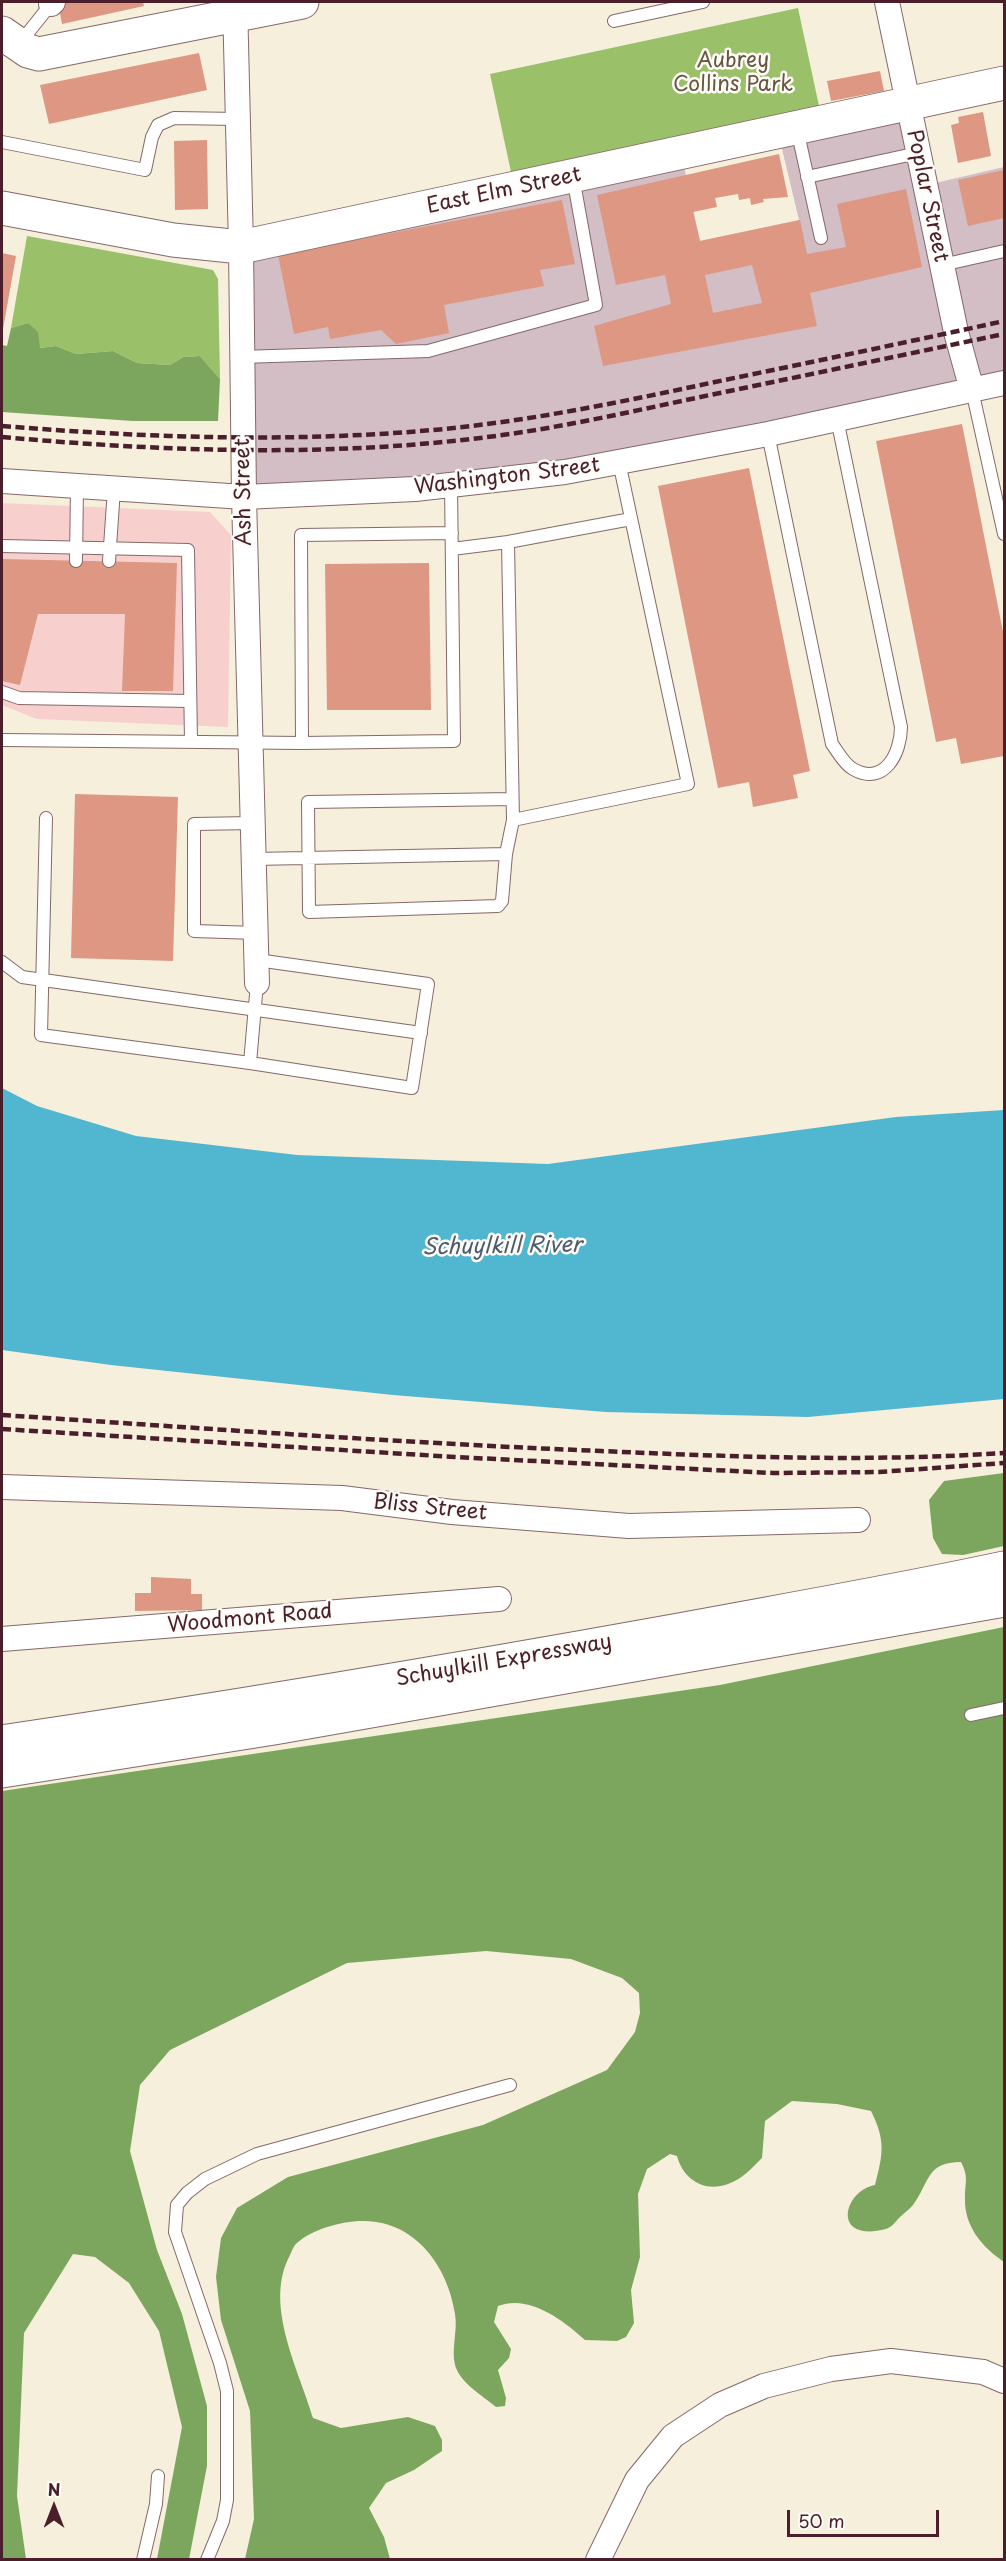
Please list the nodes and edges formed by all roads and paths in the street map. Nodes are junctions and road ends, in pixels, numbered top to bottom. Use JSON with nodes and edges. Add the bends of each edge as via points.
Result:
{"nodes":[{"id":1,"x":51,"y":2,"type":"edge"},
{"id":2,"x":302,"y":2,"type":"edge"},
{"id":3,"x":703,"y":2,"type":"edge"},
{"id":4,"x":887,"y":2,"type":"edge"},
{"id":5,"x":235,"y":9,"type":"edge"},
{"id":6,"x":614,"y":21,"type":"dead end"},
{"id":7,"x":10,"y":39,"type":"edge"},
{"id":8,"x":1005,"y":84,"type":"edge"},
{"id":9,"x":908,"y":104,"type":"junction"},
{"id":10,"x":238,"y":119,"type":"junction"},
{"id":11,"x":797,"y":128,"type":"junction"},
{"id":12,"x":2,"y":142,"type":"edge"},
{"id":13,"x":918,"y":153,"type":"junction"},
{"id":14,"x":573,"y":176,"type":"junction"},
{"id":15,"x":807,"y":177,"type":"junction"},
{"id":16,"x":2,"y":208,"type":"edge"},
{"id":17,"x":821,"y":238,"type":"dead end"},
{"id":18,"x":241,"y":247,"type":"junction"},
{"id":19,"x":1005,"y":251,"type":"edge"},
{"id":20,"x":942,"y":265,"type":"junction"},
{"id":21,"x":241,"y":357,"type":"junction"},
{"id":22,"x":1005,"y":383,"type":"edge"},
{"id":23,"x":972,"y":390,"type":"junction"},
{"id":24,"x":837,"y":419,"type":"junction"},
{"id":25,"x":768,"y":434,"type":"junction"},
{"id":26,"x":619,"y":462,"type":"junction"},
{"id":27,"x":2,"y":480,"type":"edge"},
{"id":28,"x":452,"y":485,"type":"junction"},
{"id":29,"x":77,"y":487,"type":"junction"},
{"id":30,"x":114,"y":489,"type":"junction"},
{"id":31,"x":244,"y":497,"type":"junction"},
{"id":32,"x":631,"y":519,"type":"junction"},
{"id":33,"x":452,"y":533,"type":"junction"},
{"id":34,"x":1005,"y":534,"type":"edge"},
{"id":35,"x":508,"y":542,"type":"junction"},
{"id":36,"x":2,"y":546,"type":"edge"},
{"id":37,"x":452,"y":549,"type":"junction"},
{"id":38,"x":75,"y":554,"type":"junction"},
{"id":39,"x":110,"y":555,"type":"junction"},
{"id":40,"x":2,"y":692,"type":"edge"},
{"id":41,"x":190,"y":701,"type":"junction"},
{"id":42,"x":2,"y":740,"type":"edge"},
{"id":43,"x":191,"y":742,"type":"junction"},
{"id":44,"x":251,"y":743,"type":"junction"},
{"id":45,"x":302,"y":743,"type":"junction"},
{"id":46,"x":512,"y":799,"type":"junction"},
{"id":47,"x":46,"y":818,"type":"dead end"},
{"id":48,"x":513,"y":820,"type":"junction"},
{"id":49,"x":253,"y":823,"type":"junction"},
{"id":50,"x":506,"y":854,"type":"junction"},
{"id":51,"x":254,"y":859,"type":"junction"},
{"id":52,"x":309,"y":859,"type":"junction"},
{"id":53,"x":256,"y":933,"type":"junction"},
{"id":54,"x":257,"y":960,"type":"junction"},
{"id":55,"x":2,"y":962,"type":"edge"},
{"id":56,"x":42,"y":980,"type":"junction"},
{"id":57,"x":257,"y":983,"type":"joint"},
{"id":58,"x":255,"y":1010,"type":"junction"},
{"id":59,"x":421,"y":1033,"type":"junction"},
{"id":60,"x":250,"y":1063,"type":"junction"},
{"id":61,"x":2,"y":1486,"type":"edge"},
{"id":62,"x":858,"y":1520,"type":"dead end"},
{"id":63,"x":1005,"y":1568,"type":"edge"},
{"id":64,"x":499,"y":1599,"type":"dead end"},
{"id":65,"x":1005,"y":1600,"type":"edge"},
{"id":66,"x":2,"y":1639,"type":"edge"},
{"id":67,"x":1005,"y":1708,"type":"edge"},
{"id":68,"x":971,"y":1715,"type":"dead end"},
{"id":69,"x":2,"y":1742,"type":"edge"},
{"id":70,"x":2,"y":1770,"type":"edge"},
{"id":71,"x":510,"y":2085,"type":"dead end"},
{"id":72,"x":1005,"y":2381,"type":"edge"},
{"id":73,"x":158,"y":2476,"type":"dead end"},
{"id":74,"x":143,"y":2559,"type":"edge"},
{"id":75,"x":207,"y":2559,"type":"edge"},
{"id":76,"x":598,"y":2559,"type":"edge"}],
"edges":[{"from":1,"to":7,"type":"lane"},
{"from":2,"to":5,"type":"main road"},
{"from":3,"to":6,"type":"lane"},
{"from":4,"to":9,"type":"street","name":"Poplar Street"},
{"from":5,"to":7,"type":"main road","via":[[39,54]]},
{"from":5,"to":10,"type":"street","name":"Ash Street"},
{"from":8,"to":9,"type":"main road","name":"East Elm Street"},
{"from":9,"to":11,"type":"main road","name":"East Elm Street"},
{"from":9,"to":13,"type":"street","name":"Poplar Street"},
{"from":10,"to":12,"type":"lane","via":[[174,118],[158,125],[145,170]]},
{"from":10,"to":18,"type":"street","name":"Ash Street"},
{"from":11,"to":14,"type":"main road","name":"East Elm Street"},
{"from":11,"to":15,"type":"lane"},
{"from":13,"to":15,"type":"lane"},
{"from":13,"to":20,"type":"street","name":"Poplar Street"},
{"from":14,"to":18,"type":"main road","name":"East Elm Street"},
{"from":14,"to":21,"type":"lane","via":[[596,304],[428,351]]},
{"from":15,"to":17,"type":"lane"},
{"from":16,"to":18,"type":"main road","name":"East Elm Street","via":[[172,240]]},
{"from":18,"to":21,"type":"street","name":"Ash Street"},
{"from":19,"to":20,"type":"lane"},
{"from":20,"to":23,"type":"street","name":"Poplar Street"},
{"from":21,"to":31,"type":"street","name":"Ash Street"},
{"from":22,"to":23,"type":"street","name":"Washington Street"},
{"from":23,"to":24,"type":"street","name":"Washington Street"},
{"from":23,"to":34,"type":"lane"},
{"from":24,"to":25,"type":"street","name":"Washington Street"},
{"from":24,"to":25,"type":"lane","via":[[901,727],[898,754],[888,766],[870,774],[853,769],[832,744]]},
{"from":25,"to":26,"type":"street","name":"Washington Street"},
{"from":26,"to":28,"type":"street","name":"Washington Street"},
{"from":26,"to":32,"type":"lane"},
{"from":27,"to":29,"type":"street","name":"Washington Street"},
{"from":28,"to":31,"type":"street","name":"Washington Street"},
{"from":28,"to":33,"type":"lane"},
{"from":29,"to":30,"type":"street","name":"Washington Street"},
{"from":29,"to":38,"type":"lane"},
{"from":30,"to":31,"type":"street","name":"Washington Street"},
{"from":30,"to":39,"type":"lane"},
{"from":31,"to":44,"type":"street","name":"Ash Street"},
{"from":32,"to":35,"type":"lane"},
{"from":32,"to":48,"type":"lane","via":[[688,784]]},
{"from":33,"to":37,"type":"lane"},
{"from":33,"to":45,"type":"lane","via":[[301,535]]},
{"from":35,"to":37,"type":"lane"},
{"from":35,"to":46,"type":"lane"},
{"from":36,"to":38,"type":"lane"},
{"from":37,"to":45,"type":"lane","via":[[454,741]]},
{"from":38,"to":39,"type":"lane"},
{"from":39,"to":41,"type":"lane","via":[[188,550]]},
{"from":40,"to":41,"type":"lane","via":[[19,698]]},
{"from":41,"to":43,"type":"lane"},
{"from":42,"to":43,"type":"lane"},
{"from":43,"to":44,"type":"lane"},
{"from":44,"to":45,"type":"lane"},
{"from":44,"to":49,"type":"street","name":"Ash Street"},
{"from":46,"to":48,"type":"lane"},
{"from":46,"to":52,"type":"lane","via":[[308,802]]},
{"from":47,"to":56,"type":"lane"},
{"from":48,"to":50,"type":"lane"},
{"from":49,"to":51,"type":"street","name":"Ash Street"},
{"from":49,"to":53,"type":"lane","via":[[194,824],[194,931]]},
{"from":50,"to":52,"type":"lane"},
{"from":50,"to":52,"type":"lane","via":[[502,901],[498,906],[309,912]]},
{"from":51,"to":52,"type":"lane"},
{"from":51,"to":53,"type":"street","name":"Ash Street"},
{"from":53,"to":54,"type":"street","name":"Ash Street"},
{"from":54,"to":57,"type":"street","name":"Ash Street"},
{"from":54,"to":59,"type":"lane","via":[[428,984]]},
{"from":55,"to":56,"type":"lane","via":[[22,977]]},
{"from":56,"to":58,"type":"lane"},
{"from":56,"to":60,"type":"lane","via":[[41,1035]]},
{"from":57,"to":58,"type":"lane"},
{"from":58,"to":59,"type":"lane"},
{"from":58,"to":60,"type":"lane"},
{"from":59,"to":60,"type":"lane","via":[[412,1088]]},
{"from":61,"to":62,"type":"street","name":"Bliss Street","via":[[342,1498],[452,1512],[629,1526]]},
{"from":63,"to":69,"type":"main road","name":"Schuylkill Expressway","via":[[479,1666]]},
{"from":64,"to":66,"type":"street","name":"Woodmont Road"},
{"from":65,"to":70,"type":"main road","name":"Schuylkill Expressway","via":[[274,1728]]},
{"from":67,"to":68,"type":"lane"},
{"from":71,"to":75,"type":"lane","via":[[257,2154],[205,2179],[177,2205],[175,2232],[227,2391],[227,2500]]},
{"from":72,"to":76,"type":"street","via":[[983,2372],[891,2361],[764,2386],[720,2405],[673,2436],[637,2480]]},
{"from":73,"to":74,"type":"lane","via":[[156,2504]]}]}
